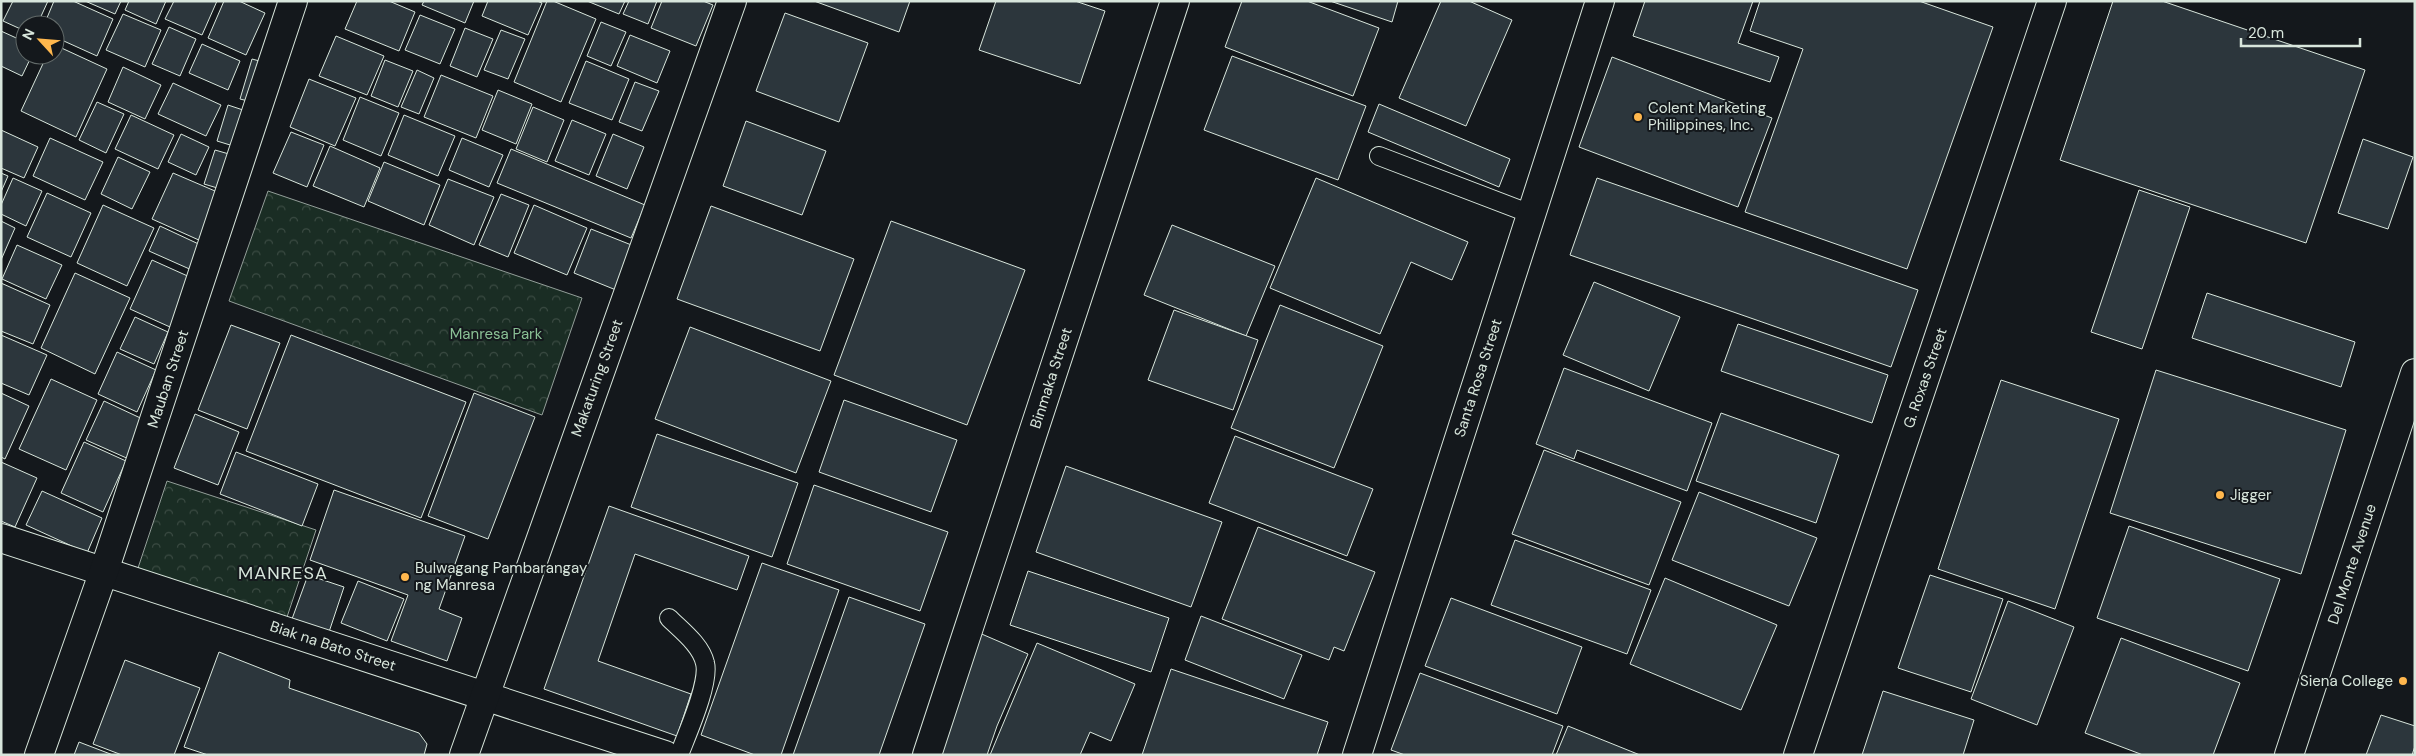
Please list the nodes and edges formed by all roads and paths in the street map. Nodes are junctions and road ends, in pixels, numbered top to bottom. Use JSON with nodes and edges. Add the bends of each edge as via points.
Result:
{"nodes":[{"id":1,"x":293,"y":1,"type":"edge"},
{"id":2,"x":732,"y":1,"type":"edge"},
{"id":3,"x":1175,"y":1,"type":"edge"},
{"id":4,"x":1600,"y":1,"type":"edge"},
{"id":5,"x":2052,"y":1,"type":"edge"},
{"id":6,"x":1379,"y":156,"type":"dead end"},
{"id":7,"x":1531,"y":214,"type":"junction"},
{"id":8,"x":2415,"y":373,"type":"edge"},
{"id":9,"x":1,"y":538,"type":"edge"},
{"id":10,"x":104,"y":571,"type":"junction"},
{"id":11,"x":669,"y":618,"type":"dead end"},
{"id":12,"x":484,"y":696,"type":"junction"},
{"id":13,"x":39,"y":755,"type":"edge"},
{"id":14,"x":464,"y":755,"type":"edge"},
{"id":15,"x":665,"y":755,"type":"edge"},
{"id":16,"x":679,"y":755,"type":"edge"},
{"id":17,"x":927,"y":755,"type":"edge"},
{"id":18,"x":1357,"y":755,"type":"edge"},
{"id":19,"x":1798,"y":755,"type":"edge"},
{"id":20,"x":2289,"y":755,"type":"edge"}],
"edges":[{"from":1,"to":10,"type":"street","name":"Mauban Street"},
{"from":2,"to":12,"type":"street","name":"Makaturing Street"},
{"from":3,"to":17,"type":"street","name":"Binmaka Street"},
{"from":4,"to":7,"type":"street","name":"Santa Rosa Street"},
{"from":5,"to":19,"type":"street","name":"G. Roxas Street"},
{"from":6,"to":7,"type":"lane"},
{"from":7,"to":18,"type":"street","name":"Santa Rosa Street"},
{"from":8,"to":20,"type":"street","name":"Del Monte Avenue"},
{"from":9,"to":10,"type":"street","name":"Biak na Bato Street"},
{"from":10,"to":12,"type":"street","name":"Biak na Bato Street"},
{"from":10,"to":13,"type":"street","name":"Mauban Street"},
{"from":11,"to":16,"type":"lane","via":[[691,641],[705,663],[701,693]]},
{"from":12,"to":14,"type":"street","name":"Makaturing Street"},
{"from":12,"to":15,"type":"street","name":"Biak na Bato Street"}]}
